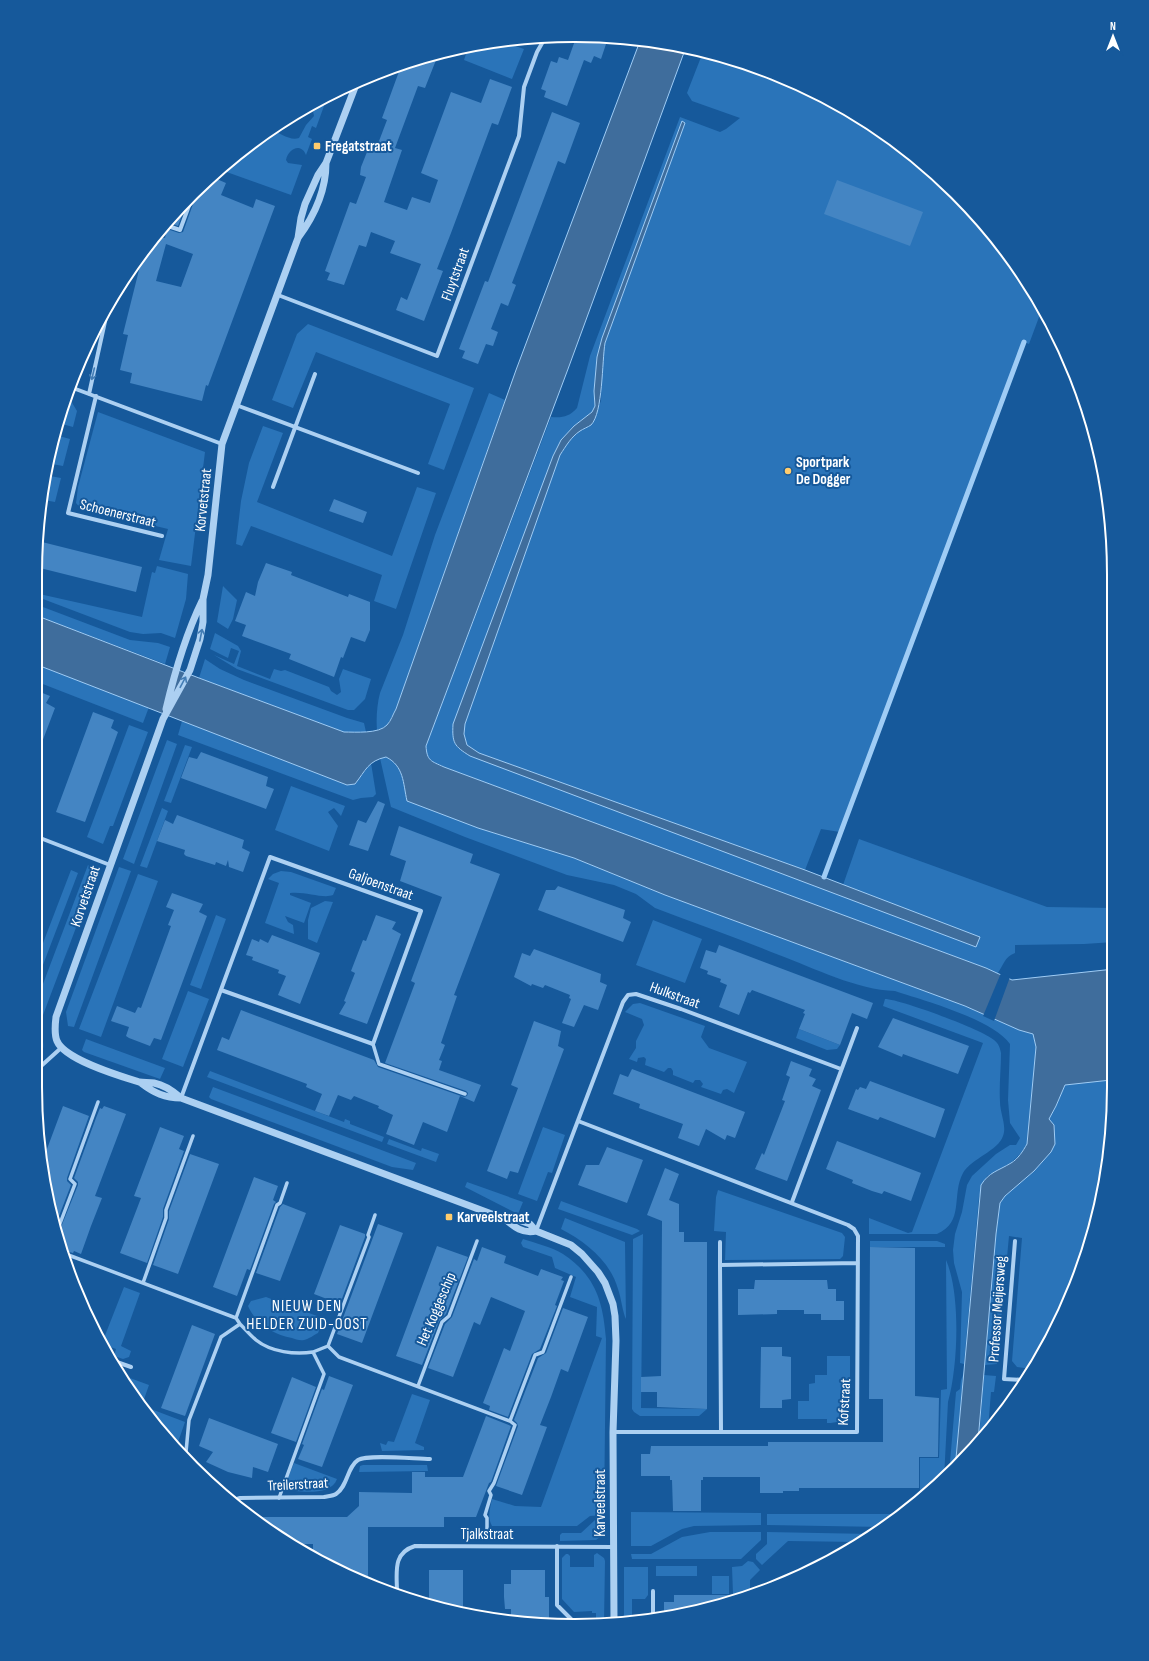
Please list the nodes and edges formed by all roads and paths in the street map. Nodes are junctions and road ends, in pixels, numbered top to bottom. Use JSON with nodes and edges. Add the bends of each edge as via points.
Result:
{"nodes":[{"id":1,"x":542,"y":43,"type":"edge"},
{"id":2,"x":353,"y":91,"type":"edge"},
{"id":3,"x":326,"y":163,"type":"junction"},
{"id":4,"x":188,"y":208,"type":"edge"},
{"id":5,"x":170,"y":227,"type":"edge"},
{"id":6,"x":298,"y":238,"type":"junction"},
{"id":7,"x":278,"y":295,"type":"junction"},
{"id":8,"x":104,"y":326,"type":"edge"},
{"id":9,"x":316,"y":374,"type":"dead end"},
{"id":10,"x":76,"y":389,"type":"edge"},
{"id":11,"x":88,"y":394,"type":"junction"},
{"id":12,"x":96,"y":396,"type":"junction"},
{"id":13,"x":236,"y":405,"type":"junction"},
{"id":14,"x":295,"y":427,"type":"junction"},
{"id":15,"x":222,"y":444,"type":"junction"},
{"id":16,"x":418,"y":473,"type":"dead end"},
{"id":17,"x":274,"y":486,"type":"dead end"},
{"id":18,"x":162,"y":536,"type":"dead end"},
{"id":19,"x":203,"y":599,"type":"junction"},
{"id":20,"x":164,"y":719,"type":"junction"},
{"id":21,"x":42,"y":839,"type":"edge"},
{"id":22,"x":110,"y":865,"type":"junction"},
{"id":23,"x":221,"y":990,"type":"junction"},
{"id":24,"x":857,"y":1028,"type":"dead end"},
{"id":25,"x":373,"y":1044,"type":"junction"},
{"id":26,"x":61,"y":1048,"type":"junction"},
{"id":27,"x":42,"y":1065,"type":"edge"},
{"id":28,"x":841,"y":1069,"type":"junction"},
{"id":29,"x":465,"y":1094,"type":"dead end"},
{"id":30,"x":181,"y":1098,"type":"junction"},
{"id":31,"x":98,"y":1102,"type":"dead end"},
{"id":32,"x":578,"y":1121,"type":"junction"},
{"id":33,"x":193,"y":1136,"type":"dead end"},
{"id":34,"x":287,"y":1183,"type":"dead end"},
{"id":35,"x":792,"y":1202,"type":"junction"},
{"id":36,"x":375,"y":1215,"type":"dead end"},
{"id":37,"x":60,"y":1224,"type":"edge"},
{"id":38,"x":536,"y":1231,"type":"junction"},
{"id":39,"x":477,"y":1241,"type":"dead end"},
{"id":40,"x":1015,"y":1241,"type":"dead end"},
{"id":41,"x":720,"y":1242,"type":"dead end"},
{"id":42,"x":69,"y":1255,"type":"edge"},
{"id":43,"x":858,"y":1263,"type":"junction"},
{"id":44,"x":720,"y":1265,"type":"junction"},
{"id":45,"x":572,"y":1277,"type":"dead end"},
{"id":46,"x":143,"y":1283,"type":"junction"},
{"id":47,"x":236,"y":1318,"type":"junction"},
{"id":48,"x":240,"y":1324,"type":"junction"},
{"id":49,"x":328,"y":1346,"type":"junction"},
{"id":50,"x":313,"y":1352,"type":"junction"},
{"id":51,"x":120,"y":1363,"type":"edge"},
{"id":52,"x":131,"y":1367,"type":"dead end"},
{"id":53,"x":1019,"y":1380,"type":"edge"},
{"id":54,"x":418,"y":1386,"type":"junction"},
{"id":55,"x":510,"y":1421,"type":"junction"},
{"id":56,"x":721,"y":1431,"type":"junction"},
{"id":57,"x":613,"y":1432,"type":"junction"},
{"id":58,"x":186,"y":1451,"type":"edge"},
{"id":59,"x":430,"y":1459,"type":"dead end"},
{"id":60,"x":279,"y":1498,"type":"junction"},
{"id":61,"x":238,"y":1499,"type":"edge"},
{"id":62,"x":487,"y":1530,"type":"dead end"},
{"id":63,"x":557,"y":1546,"type":"junction"},
{"id":64,"x":613,"y":1547,"type":"junction"},
{"id":65,"x":397,"y":1589,"type":"edge"},
{"id":66,"x":653,"y":1591,"type":"dead end"},
{"id":67,"x":653,"y":1613,"type":"edge"},
{"id":68,"x":614,"y":1617,"type":"edge"},
{"id":69,"x":571,"y":1619,"type":"edge"}],
"edges":[{"from":1,"to":7,"type":"street","name":"Fluytstraat","via":[[524,87],[519,136],[437,356]]},
{"from":2,"to":3,"type":"street","name":"Korvetstraat"},
{"from":3,"to":6,"type":"street","name":"Korvetstraat","via":[[305,204]]},
{"from":3,"to":6,"type":"street","name":"Korvetstraat","via":[[326,178],[317,208]]},
{"from":4,"to":5,"type":"street","via":[[180,230]]},
{"from":6,"to":7,"type":"street","name":"Korvetstraat"},
{"from":7,"to":13,"type":"street","name":"Korvetstraat"},
{"from":8,"to":11,"type":"street","one_way":true},
{"from":9,"to":14,"type":"street"},
{"from":10,"to":11,"type":"street"},
{"from":11,"to":12,"type":"street"},
{"from":12,"to":15,"type":"street"},
{"from":12,"to":18,"type":"street","name":"Schoenerstraat","via":[[68,513]]},
{"from":13,"to":14,"type":"street"},
{"from":13,"to":15,"type":"street","name":"Korvetstraat"},
{"from":14,"to":16,"type":"street"},
{"from":14,"to":17,"type":"street"},
{"from":15,"to":19,"type":"street","name":"Korvetstraat","via":[[208,575]]},
{"from":19,"to":20,"type":"street","name":"Korvetstraat","via":[[187,634]]},
{"from":20,"to":19,"type":"street","name":"Korvetstraat","one_way":true,"via":[[190,670],[200,639]]},
{"from":20,"to":22,"type":"street","name":"Korvetstraat"},
{"from":21,"to":22,"type":"street"},
{"from":22,"to":26,"type":"street","name":"Korvetstraat","via":[[56,1017],[55,1033]]},
{"from":23,"to":25,"type":"street"},
{"from":23,"to":25,"type":"street","name":"Galjoenstraat","via":[[270,857],[414,908],[421,911]]},
{"from":23,"to":30,"type":"street","name":"Galjoenstraat"},
{"from":24,"to":28,"type":"street"},
{"from":25,"to":29,"type":"street","via":[[379,1064]]},
{"from":26,"to":27,"type":"street"},
{"from":26,"to":30,"type":"street","name":"Karveelstraat","via":[[80,1061],[141,1083],[155,1083],[172,1090]]},
{"from":28,"to":32,"type":"street","name":"Hulkstraat","via":[[680,1009],[636,994],[628,995],[623,1002]]},
{"from":28,"to":35,"type":"street"},
{"from":30,"to":38,"type":"street","name":"Karveelstraat","via":[[505,1219],[516,1219],[530,1224]]},
{"from":31,"to":37,"type":"street","via":[[70,1179],[75,1184]]},
{"from":32,"to":35,"type":"street"},
{"from":32,"to":38,"type":"street","name":"Hulkstraat"},
{"from":33,"to":46,"type":"street"},
{"from":34,"to":47,"type":"street","via":[[280,1203],[276,1205]]},
{"from":35,"to":43,"type":"street","name":"Kofstraat","via":[[854,1229],[858,1236]]},
{"from":36,"to":49,"type":"street"},
{"from":38,"to":57,"type":"street","name":"Karveelstraat","via":[[571,1245],[582,1254],[598,1272],[609,1294],[615,1316],[616,1341]]},
{"from":39,"to":54,"type":"street","name":"Het Koggeschip","via":[[449,1316],[442,1322]]},
{"from":40,"to":53,"type":"street","name":"Professor Meijersweg","via":[[1004,1379]]},
{"from":41,"to":44,"type":"street"},
{"from":42,"to":46,"type":"street"},
{"from":43,"to":44,"type":"street"},
{"from":43,"to":56,"type":"street","name":"Kofstraat","via":[[856,1432]]},
{"from":44,"to":56,"type":"street"},
{"from":45,"to":55,"type":"street","via":[[543,1352],[534,1355]]},
{"from":46,"to":47,"type":"street"},
{"from":47,"to":48,"type":"street"},
{"from":48,"to":50,"type":"street","via":[[257,1341],[278,1351],[304,1354]]},
{"from":48,"to":58,"type":"street","via":[[221,1337],[189,1420]]},
{"from":49,"to":50,"type":"street"},
{"from":49,"to":54,"type":"street","via":[[339,1357]]},
{"from":50,"to":60,"type":"street","via":[[324,1374]]},
{"from":51,"to":52,"type":"street"},
{"from":54,"to":55,"type":"street"},
{"from":55,"to":62,"type":"street","via":[[515,1425],[489,1491],[491,1495],[485,1515]]},
{"from":56,"to":57,"type":"street","name":"Kofstraat"},
{"from":57,"to":64,"type":"street","name":"Karveelstraat"},
{"from":59,"to":60,"type":"street","name":"Treilerstraat","via":[[359,1459],[336,1494],[324,1497]]},
{"from":60,"to":61,"type":"street","name":"Treilerstraat"},
{"from":63,"to":64,"type":"street","name":"Tjalkstraat"},
{"from":63,"to":65,"type":"street","name":"Tjalkstraat","via":[[415,1546],[404,1552],[398,1560]]},
{"from":63,"to":69,"type":"street","via":[[557,1605]]},
{"from":64,"to":68,"type":"street","name":"Karveelstraat"},
{"from":66,"to":67,"type":"street"}]}
